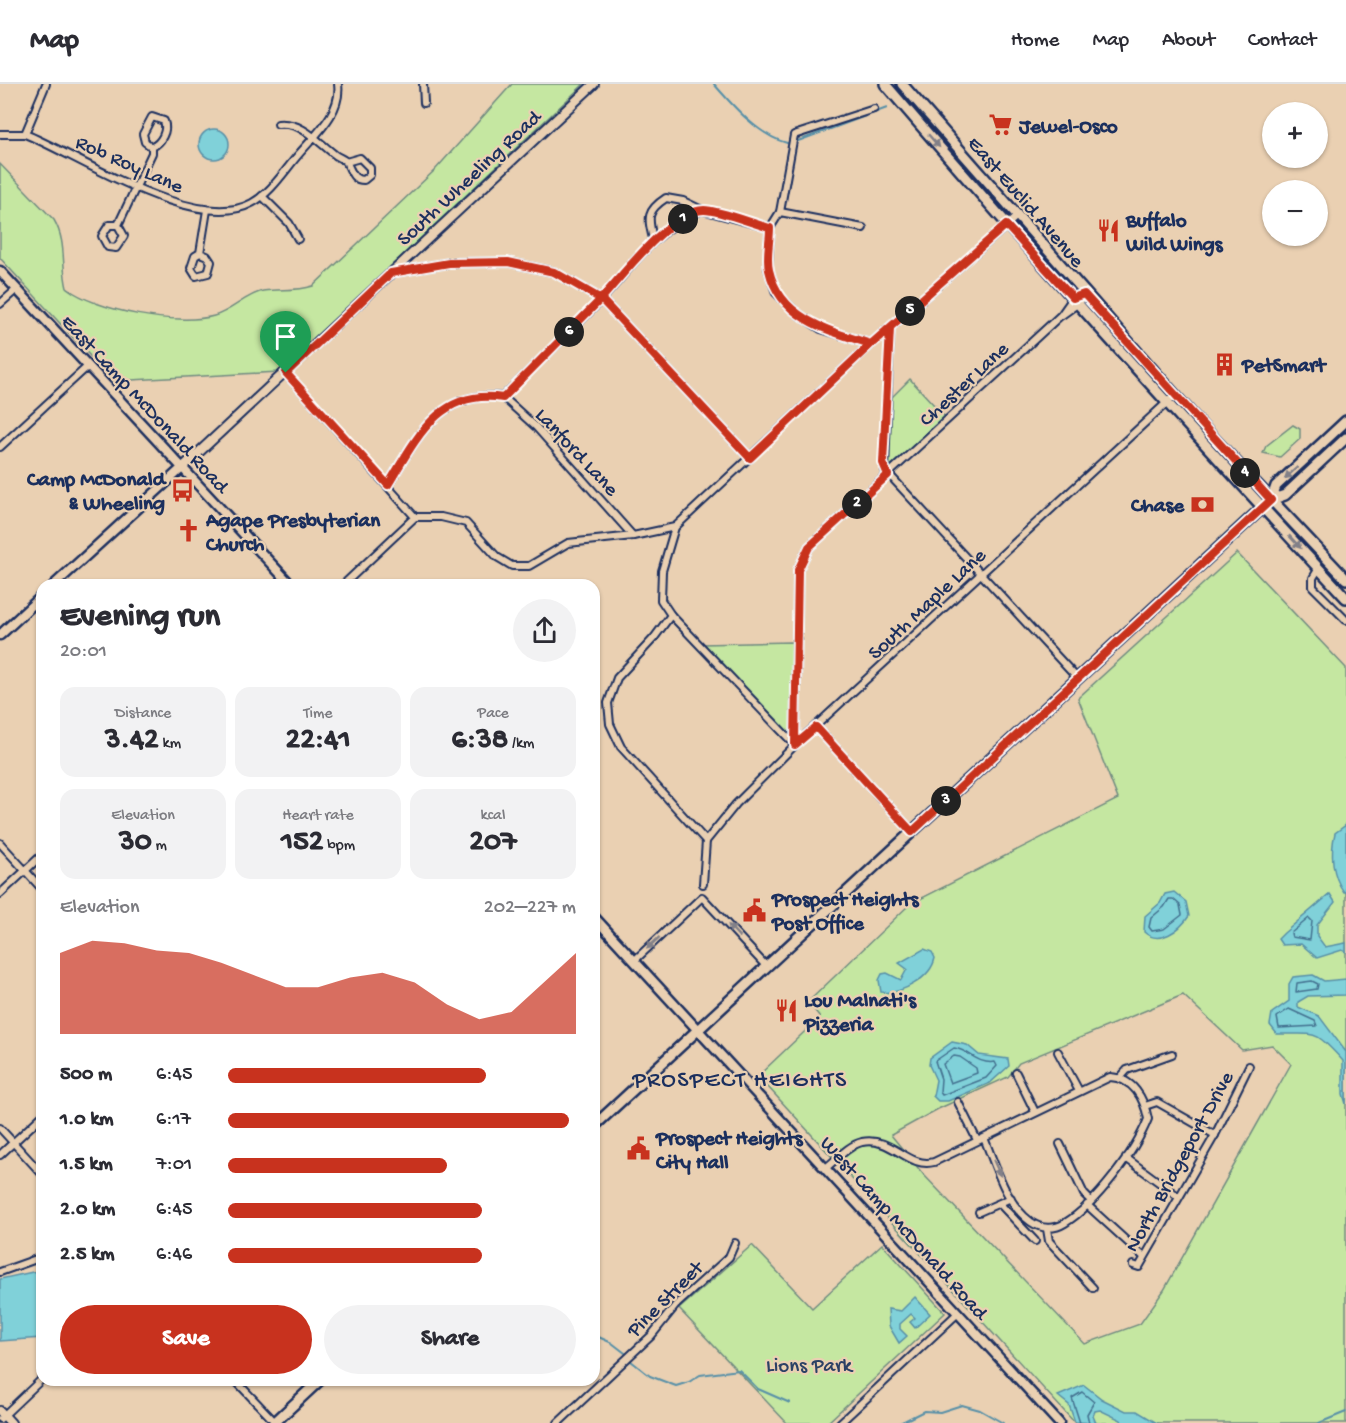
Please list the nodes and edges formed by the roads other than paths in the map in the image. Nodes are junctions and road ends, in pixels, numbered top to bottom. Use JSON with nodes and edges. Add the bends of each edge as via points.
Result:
{"nodes":[{"id":1,"x":46,"y":84,"type":"edge"},
{"id":2,"x":338,"y":84,"type":"edge"},
{"id":3,"x":423,"y":84,"type":"edge"},
{"id":4,"x":594,"y":84,"type":"edge"},
{"id":5,"x":885,"y":84,"type":"edge"},
{"id":6,"x":902,"y":84,"type":"edge"},
{"id":7,"x":424,"y":103,"type":"dead end"},
{"id":8,"x":874,"y":109,"type":"dead end"},
{"id":9,"x":278,"y":124,"type":"dead end"},
{"id":10,"x":0,"y":134,"type":"edge"},
{"id":11,"x":25,"y":134,"type":"junction"},
{"id":12,"x":314,"y":136,"type":"junction"},
{"id":13,"x":152,"y":147,"type":"junction"},
{"id":14,"x":346,"y":162,"type":"dead end"},
{"id":15,"x":137,"y":187,"type":"junction"},
{"id":16,"x":262,"y":196,"type":"junction"},
{"id":17,"x":207,"y":210,"type":"junction"},
{"id":18,"x":702,"y":210,"type":"junction"},
{"id":19,"x":780,"y":212,"type":"junction"},
{"id":20,"x":1016,"y":217,"type":"junction"},
{"id":21,"x":118,"y":225,"type":"dead end"},
{"id":22,"x":1006,"y":225,"type":"junction"},
{"id":23,"x":770,"y":228,"type":"junction"},
{"id":24,"x":863,"y":228,"type":"dead end"},
{"id":25,"x":298,"y":239,"type":"dead end"},
{"id":26,"x":653,"y":239,"type":"junction"},
{"id":27,"x":200,"y":253,"type":"dead end"},
{"id":28,"x":0,"y":271,"type":"edge"},
{"id":29,"x":391,"y":273,"type":"junction"},
{"id":30,"x":17,"y":289,"type":"junction"},
{"id":31,"x":1084,"y":294,"type":"junction"},
{"id":32,"x":601,"y":299,"type":"junction"},
{"id":33,"x":1076,"y":302,"type":"junction"},
{"id":34,"x":0,"y":304,"type":"edge"},
{"id":35,"x":890,"y":329,"type":"junction"},
{"id":36,"x":871,"y":344,"type":"junction"},
{"id":37,"x":87,"y":367,"type":"junction"},
{"id":38,"x":286,"y":373,"type":"junction"},
{"id":39,"x":1174,"y":396,"type":"junction"},
{"id":40,"x":503,"y":398,"type":"junction"},
{"id":41,"x":1166,"y":404,"type":"junction"},
{"id":42,"x":1346,"y":421,"type":"edge"},
{"id":43,"x":1346,"y":438,"type":"edge"},
{"id":44,"x":0,"y":447,"type":"edge"},
{"id":45,"x":750,"y":458,"type":"junction"},
{"id":46,"x":182,"y":468,"type":"junction"},
{"id":47,"x":888,"y":475,"type":"junction"},
{"id":48,"x":388,"y":485,"type":"junction"},
{"id":49,"x":1271,"y":500,"type":"junction"},
{"id":50,"x":1263,"y":507,"type":"junction"},
{"id":51,"x":415,"y":517,"type":"junction"},
{"id":52,"x":675,"y":527,"type":"junction"},
{"id":53,"x":633,"y":536,"type":"junction"},
{"id":54,"x":1318,"y":568,"type":"junction"},
{"id":55,"x":981,"y":575,"type":"junction"},
{"id":56,"x":61,"y":579,"type":"edge"},
{"id":57,"x":285,"y":579,"type":"edge"},
{"id":58,"x":350,"y":579,"type":"edge"},
{"id":59,"x":1346,"y":579,"type":"edge"},
{"id":60,"x":1346,"y":598,"type":"edge"},
{"id":61,"x":36,"y":604,"type":"edge"},
{"id":62,"x":670,"y":615,"type":"junction"},
{"id":63,"x":1346,"y":620,"type":"edge"},
{"id":64,"x":0,"y":634,"type":"edge"},
{"id":65,"x":1077,"y":678,"type":"junction"},
{"id":66,"x":816,"y":727,"type":"junction"},
{"id":67,"x":795,"y":745,"type":"junction"},
{"id":68,"x":912,"y":832,"type":"junction"},
{"id":69,"x":706,"y":841,"type":"junction"},
{"id":70,"x":0,"y":843,"type":"edge"},
{"id":71,"x":36,"y":861,"type":"edge"},
{"id":72,"x":25,"y":871,"type":"junction"},
{"id":73,"x":36,"y":883,"type":"edge"},
{"id":74,"x":702,"y":884,"type":"dead end"},
{"id":75,"x":0,"y":894,"type":"edge"},
{"id":76,"x":600,"y":923,"type":"edge"},
{"id":77,"x":635,"y":960,"type":"junction"},
{"id":78,"x":766,"y":966,"type":"junction"},
{"id":79,"x":698,"y":1030,"type":"junction"},
{"id":80,"x":1058,"y":1052,"type":"dead end"},
{"id":81,"x":1172,"y":1054,"type":"dead end"},
{"id":82,"x":1249,"y":1066,"type":"dead end"},
{"id":83,"x":1016,"y":1073,"type":"dead end"},
{"id":84,"x":1120,"y":1078,"type":"junction"},
{"id":85,"x":1078,"y":1090,"type":"junction"},
{"id":86,"x":958,"y":1102,"type":"dead end"},
{"id":87,"x":1145,"y":1106,"type":"junction"},
{"id":88,"x":1035,"y":1112,"type":"junction"},
{"id":89,"x":600,"y":1120,"type":"edge"},
{"id":90,"x":36,"y":1122,"type":"edge"},
{"id":91,"x":0,"y":1128,"type":"edge"},
{"id":92,"x":1215,"y":1135,"type":"junction"},
{"id":93,"x":980,"y":1139,"type":"junction"},
{"id":94,"x":14,"y":1143,"type":"junction"},
{"id":95,"x":1060,"y":1144,"type":"dead end"},
{"id":96,"x":0,"y":1155,"type":"edge"},
{"id":97,"x":1126,"y":1158,"type":"junction"},
{"id":98,"x":36,"y":1167,"type":"edge"},
{"id":99,"x":827,"y":1167,"type":"junction"},
{"id":100,"x":1179,"y":1197,"type":"junction"},
{"id":101,"x":1011,"y":1198,"type":"junction"},
{"id":102,"x":1089,"y":1203,"type":"junction"},
{"id":103,"x":1000,"y":1204,"type":"junction"},
{"id":104,"x":979,"y":1212,"type":"dead end"},
{"id":105,"x":1047,"y":1229,"type":"junction"},
{"id":106,"x":735,"y":1242,"type":"dead end"},
{"id":107,"x":1035,"y":1242,"type":"dead end"},
{"id":108,"x":1143,"y":1257,"type":"junction"},
{"id":109,"x":36,"y":1259,"type":"edge"},
{"id":110,"x":1133,"y":1265,"type":"dead end"},
{"id":111,"x":0,"y":1272,"type":"edge"},
{"id":112,"x":1093,"y":1288,"type":"dead end"},
{"id":113,"x":958,"y":1313,"type":"junction"},
{"id":114,"x":36,"y":1383,"type":"edge"},
{"id":115,"x":600,"y":1384,"type":"edge"},
{"id":116,"x":240,"y":1386,"type":"edge"},
{"id":117,"x":314,"y":1386,"type":"edge"},
{"id":118,"x":598,"y":1386,"type":"edge"},
{"id":119,"x":1,"y":1415,"type":"edge"},
{"id":120,"x":12,"y":1423,"type":"edge"},
{"id":121,"x":274,"y":1423,"type":"edge"},
{"id":122,"x":558,"y":1423,"type":"edge"},
{"id":123,"x":840,"y":1423,"type":"edge"},
{"id":124,"x":1059,"y":1423,"type":"edge"}],
"edges":[{"from":1,"to":11,"type":"street"},
{"from":2,"to":12,"type":"street","name":"Rob Roy Lane","via":[[333,113]]},
{"from":3,"to":7,"type":"street"},
{"from":4,"to":29,"type":"street","name":"South Wheeling Road"},
{"from":5,"to":22,"type":"main road","name":"East Euclid Avenue","one_way":true},
{"from":6,"to":20,"type":"main road","name":"East Euclid Avenue"},
{"from":8,"to":19,"type":"street","via":[[794,135]]},
{"from":9,"to":12,"type":"street","via":[[294,125]]},
{"from":10,"to":11,"type":"street"},
{"from":11,"to":15,"type":"street","name":"Rob Roy Lane"},
{"from":12,"to":14,"type":"street"},
{"from":12,"to":16,"type":"street","name":"Rob Roy Lane"},
{"from":13,"to":13,"type":"street","via":[[143,134],[155,117],[164,121],[165,129],[159,143]]},
{"from":13,"to":15,"type":"street"},
{"from":15,"to":17,"type":"street","name":"Rob Roy Lane","via":[[162,199]]},
{"from":15,"to":21,"type":"street"},
{"from":16,"to":17,"type":"street","name":"Rob Roy Lane","via":[[238,209]]},
{"from":16,"to":25,"type":"street","via":[[284,216]]},
{"from":17,"to":27,"type":"street"},
{"from":18,"to":23,"type":"street"},
{"from":18,"to":26,"type":"street"},
{"from":18,"to":26,"type":"street","via":[[666,198],[653,207],[648,220]]},
{"from":19,"to":23,"type":"street"},
{"from":19,"to":24,"type":"street"},
{"from":20,"to":22,"type":"street"},
{"from":20,"to":31,"type":"main road","name":"East Euclid Avenue"},
{"from":22,"to":33,"type":"main road","name":"East Euclid Avenue"},
{"from":22,"to":35,"type":"street"},
{"from":23,"to":36,"type":"street","via":[[768,268],[776,292],[798,314],[821,329]]},
{"from":26,"to":32,"type":"street"},
{"from":28,"to":30,"type":"main road","name":"East Camp McDonald Road"},
{"from":29,"to":32,"type":"street","via":[[449,263],[508,262],[554,272]]},
{"from":29,"to":38,"type":"street","name":"South Wheeling Road"},
{"from":30,"to":34,"type":"street"},
{"from":30,"to":37,"type":"main road","name":"East Camp McDonald Road"},
{"from":31,"to":33,"type":"street"},
{"from":31,"to":39,"type":"main road","name":"East Euclid Avenue"},
{"from":32,"to":40,"type":"street"},
{"from":32,"to":45,"type":"street"},
{"from":33,"to":41,"type":"main road","name":"East Euclid Avenue"},
{"from":33,"to":47,"type":"street","name":"Chester Lane"},
{"from":35,"to":36,"type":"street"},
{"from":35,"to":47,"type":"street","via":[[883,463]]},
{"from":36,"to":45,"type":"street"},
{"from":37,"to":44,"type":"street"},
{"from":37,"to":46,"type":"main road","name":"East Camp McDonald Road"},
{"from":38,"to":46,"type":"street","name":"South Wheeling Road"},
{"from":38,"to":48,"type":"street"},
{"from":39,"to":41,"type":"street","name":"South Maple Lane"},
{"from":39,"to":49,"type":"main road","name":"East Euclid Avenue"},
{"from":40,"to":48,"type":"street","name":"Lanford Lane","via":[[469,398],[439,413],[423,427]]},
{"from":40,"to":53,"type":"street","name":"Lanford Lane","via":[[536,427]]},
{"from":41,"to":50,"type":"main road","name":"East Euclid Avenue"},
{"from":41,"to":55,"type":"street","name":"South Maple Lane"},
{"from":42,"to":49,"type":"main road","one_way":true,"via":[[1276,486]]},
{"from":43,"to":49,"type":"main road","via":[[1285,495]]},
{"from":45,"to":52,"type":"street"},
{"from":46,"to":56,"type":"main road"},
{"from":46,"to":57,"type":"main road","name":"East Camp McDonald Road"},
{"from":47,"to":55,"type":"street"},
{"from":47,"to":67,"type":"street","name":"Chester Lane","via":[[809,547],[798,570]]},
{"from":48,"to":51,"type":"street"},
{"from":49,"to":50,"type":"main road"},
{"from":49,"to":59,"type":"main road","name":"East Euclid Avenue"},
{"from":50,"to":54,"type":"main road","name":"East Euclid Avenue","one_way":true},
{"from":50,"to":65,"type":"main road"},
{"from":51,"to":53,"type":"street","via":[[441,517],[466,523],[512,566],[529,566],[568,543]]},
{"from":51,"to":58,"type":"street"},
{"from":52,"to":53,"type":"street"},
{"from":52,"to":62,"type":"street","via":[[662,571],[660,600]]},
{"from":54,"to":60,"type":"main road","name":"East Euclid Avenue"},
{"from":54,"to":63,"type":"street","via":[[1314,587]]},
{"from":55,"to":65,"type":"street"},
{"from":55,"to":66,"type":"street","name":"South Maple Lane"},
{"from":61,"to":64,"type":"main road"},
{"from":62,"to":67,"type":"street"},
{"from":62,"to":69,"type":"street","via":[[617,678],[608,703],[610,724],[621,747]]},
{"from":65,"to":68,"type":"main road"},
{"from":66,"to":67,"type":"street","name":"South Maple Lane"},
{"from":66,"to":68,"type":"street"},
{"from":67,"to":69,"type":"street","name":"South Maple Lane","via":[[736,804]]},
{"from":68,"to":78,"type":"main road"},
{"from":69,"to":74,"type":"street"},
{"from":70,"to":72,"type":"street"},
{"from":71,"to":72,"type":"street"},
{"from":72,"to":73,"type":"street"},
{"from":72,"to":75,"type":"street"},
{"from":76,"to":77,"type":"main road"},
{"from":78,"to":77,"type":"street","one_way":true,"via":[[702,897]]},
{"from":77,"to":79,"type":"main road"},
{"from":78,"to":79,"type":"main road"},
{"from":79,"to":89,"type":"main road"},
{"from":79,"to":99,"type":"main road","name":"West Camp McDonald Road"},
{"from":80,"to":85,"type":"street"},
{"from":81,"to":84,"type":"street","via":[[1127,1070]]},
{"from":82,"to":92,"type":"street","name":"North Bridgeport Drive"},
{"from":83,"to":88,"type":"street"},
{"from":84,"to":85,"type":"street","via":[[1110,1077]]},
{"from":84,"to":87,"type":"street","via":[[1136,1090]]},
{"from":85,"to":88,"type":"street"},
{"from":86,"to":93,"type":"street"},
{"from":87,"to":92,"type":"street","via":[[1157,1102]]},
{"from":87,"to":97,"type":"street","via":[[1148,1119]]},
{"from":88,"to":93,"type":"street"},
{"from":90,"to":94,"type":"street"},
{"from":91,"to":94,"type":"street"},
{"from":92,"to":100,"type":"street","name":"North Bridgeport Drive"},
{"from":93,"to":99,"type":"street","via":[[927,1164],[915,1162],[895,1147],[862,1142]]},
{"from":93,"to":101,"type":"street","one_way":true},
{"from":94,"to":96,"type":"street"},
{"from":94,"to":98,"type":"street"},
{"from":95,"to":102,"type":"street"},
{"from":97,"to":100,"type":"street"},
{"from":97,"to":102,"type":"street"},
{"from":99,"to":113,"type":"main road","name":"West Camp McDonald Road"},
{"from":100,"to":108,"type":"street","name":"North Bridgeport Drive"},
{"from":101,"to":103,"type":"street"},
{"from":101,"to":105,"type":"street","via":[[1028,1221]]},
{"from":102,"to":105,"type":"street","via":[[1064,1224]]},
{"from":102,"to":108,"type":"street"},
{"from":103,"to":104,"type":"street"},
{"from":103,"to":107,"type":"street"},
{"from":105,"to":112,"type":"street","via":[[1049,1241]]},
{"from":106,"to":115,"type":"street","name":"Pine Street","via":[[729,1257]]},
{"from":108,"to":110,"type":"street","name":"North Bridgeport Drive","via":[[1139,1267]]},
{"from":109,"to":111,"type":"street"},
{"from":113,"to":123,"type":"street"},
{"from":113,"to":124,"type":"main road","name":"West Camp McDonald Road"},
{"from":114,"to":119,"type":"street"},
{"from":116,"to":121,"type":"street"},
{"from":117,"to":121,"type":"main road"},
{"from":118,"to":122,"type":"street","name":"Pine Street"},
{"from":119,"to":120,"type":"street"}]}
